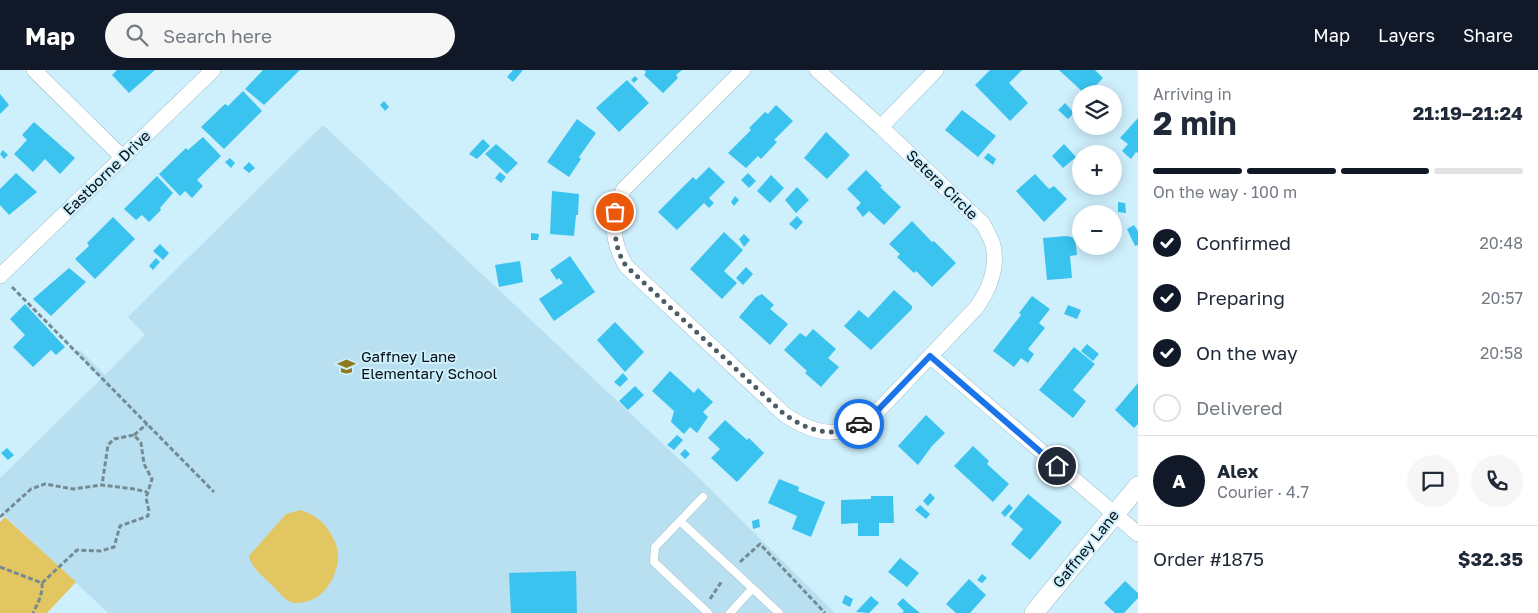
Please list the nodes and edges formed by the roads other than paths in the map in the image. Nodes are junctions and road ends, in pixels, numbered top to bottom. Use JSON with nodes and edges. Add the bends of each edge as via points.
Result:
{"nodes":[{"id":1,"x":34,"y":70,"type":"edge"},
{"id":2,"x":213,"y":70,"type":"edge"},
{"id":3,"x":743,"y":70,"type":"edge"},
{"id":4,"x":817,"y":70,"type":"edge"},
{"id":5,"x":936,"y":70,"type":"edge"},
{"id":6,"x":881,"y":127,"type":"junction"},
{"id":7,"x":123,"y":158,"type":"junction"},
{"id":8,"x":0,"y":276,"type":"edge"},
{"id":9,"x":930,"y":356,"type":"junction"},
{"id":10,"x":1138,"y":486,"type":"edge"},
{"id":11,"x":703,"y":497,"type":"dead end"},
{"id":12,"x":1113,"y":514,"type":"junction"},
{"id":13,"x":680,"y":521,"type":"junction"},
{"id":14,"x":1138,"y":534,"type":"edge"},
{"id":15,"x":752,"y":589,"type":"junction"},
{"id":16,"x":708,"y":613,"type":"edge"},
{"id":17,"x":730,"y":613,"type":"edge"},
{"id":18,"x":779,"y":613,"type":"edge"},
{"id":19,"x":1034,"y":613,"type":"edge"}],
"edges":[{"from":1,"to":7,"type":"street"},
{"from":2,"to":7,"type":"street","name":"Eastborne Drive"},
{"from":3,"to":9,"type":"street","name":"Setera Circle","via":[[624,189],[615,212],[618,254],[626,266],[784,414],[814,430],[836,433],[865,421]]},
{"from":4,"to":6,"type":"street","name":"Setera Circle"},
{"from":5,"to":6,"type":"street"},
{"from":6,"to":9,"type":"street","name":"Setera Circle","via":[[983,224],[993,244],[994,269],[986,294]]},
{"from":7,"to":8,"type":"street","name":"Eastborne Drive"},
{"from":9,"to":12,"type":"street"},
{"from":10,"to":12,"type":"street","name":"Gaffney Lane"},
{"from":11,"to":13,"type":"lane"},
{"from":12,"to":14,"type":"street"},
{"from":12,"to":19,"type":"street","name":"Gaffney Lane"},
{"from":13,"to":15,"type":"lane"},
{"from":13,"to":16,"type":"lane","via":[[655,547],[654,562]]},
{"from":15,"to":17,"type":"lane"},
{"from":15,"to":18,"type":"lane"}]}
